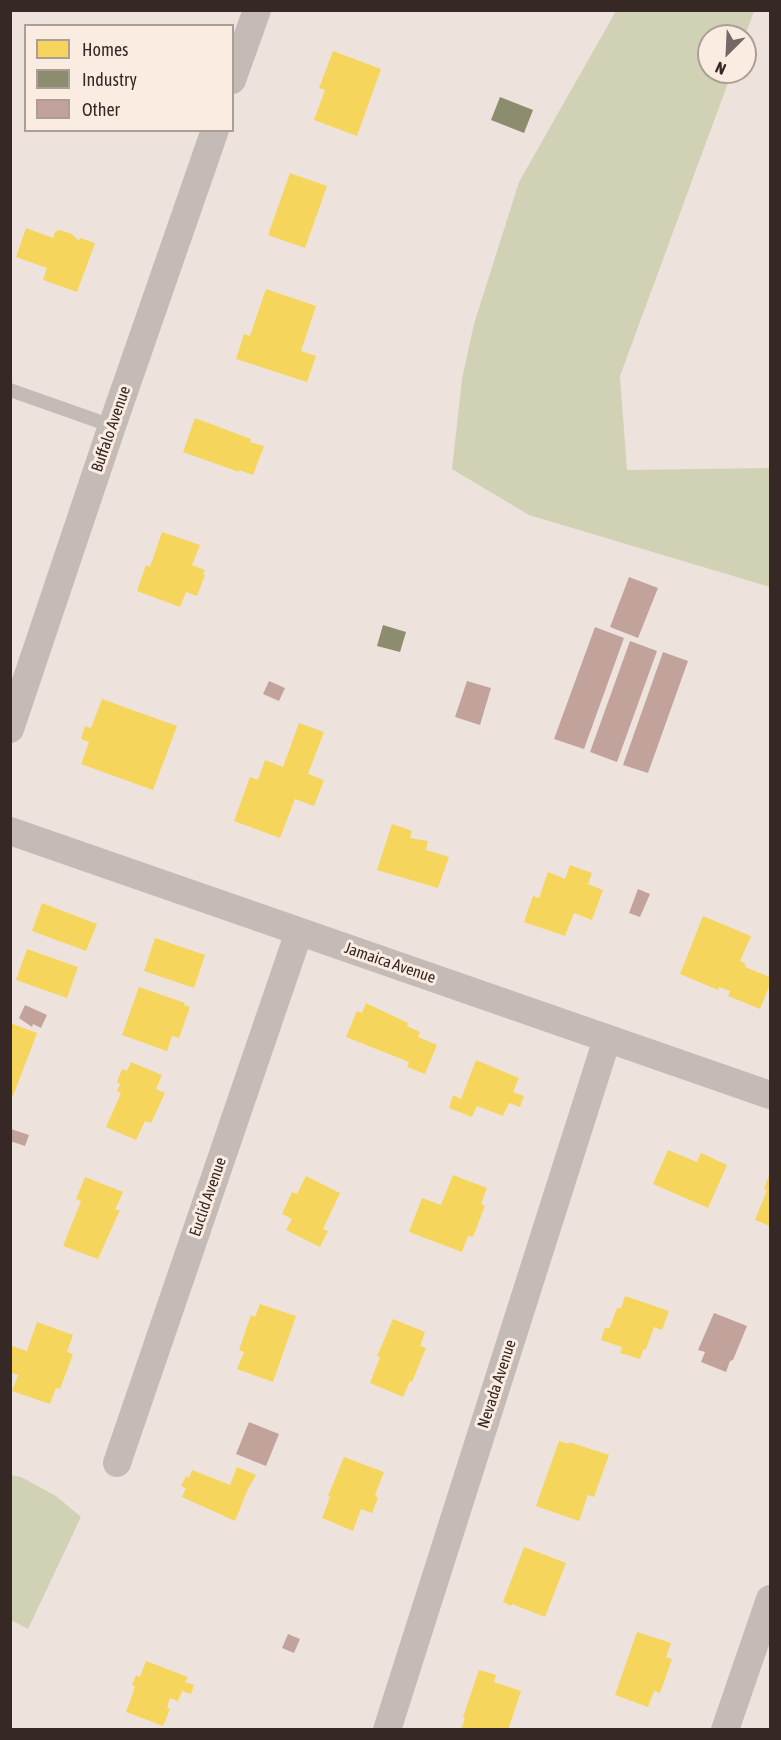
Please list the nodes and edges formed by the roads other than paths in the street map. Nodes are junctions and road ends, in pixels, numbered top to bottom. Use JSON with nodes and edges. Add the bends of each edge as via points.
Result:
{"nodes":[{"id":1,"x":257,"y":10,"type":"edge"},
{"id":2,"x":234,"y":74,"type":"edge"},
{"id":3,"x":214,"y":132,"type":"edge"},
{"id":4,"x":10,"y":390,"type":"edge"},
{"id":5,"x":112,"y":426,"type":"junction"},
{"id":6,"x":10,"y":729,"type":"edge"},
{"id":7,"x":10,"y":831,"type":"edge"},
{"id":8,"x":299,"y":932,"type":"junction"},
{"id":9,"x":607,"y":1039,"type":"junction"},
{"id":10,"x":771,"y":1095,"type":"edge"},
{"id":11,"x":117,"y":1462,"type":"dead end"},
{"id":12,"x":771,"y":1599,"type":"edge"},
{"id":13,"x":387,"y":1730,"type":"edge"},
{"id":14,"x":725,"y":1730,"type":"edge"}],
"edges":[{"from":1,"to":2,"type":"street"},
{"from":3,"to":5,"type":"street","name":"Buffalo Avenue"},
{"from":4,"to":5,"type":"lane"},
{"from":5,"to":6,"type":"street","name":"Buffalo Avenue"},
{"from":7,"to":8,"type":"street","name":"Jamaica Avenue"},
{"from":8,"to":9,"type":"street","name":"Jamaica Avenue"},
{"from":8,"to":11,"type":"street","name":"Euclid Avenue"},
{"from":9,"to":10,"type":"street","name":"Jamaica Avenue"},
{"from":9,"to":13,"type":"street","name":"Nevada Avenue"},
{"from":12,"to":14,"type":"street"}]}
